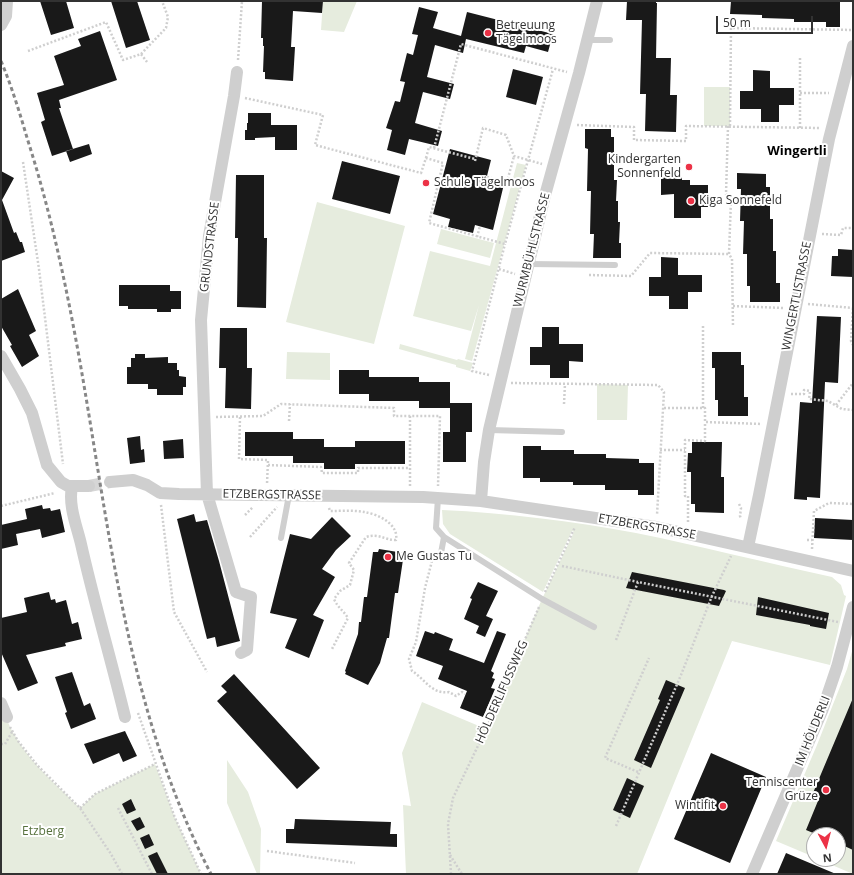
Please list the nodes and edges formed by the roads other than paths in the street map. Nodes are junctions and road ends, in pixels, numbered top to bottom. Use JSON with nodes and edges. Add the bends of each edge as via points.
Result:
{"nodes":[{"id":1,"x":7,"y":1,"type":"edge"},
{"id":2,"x":597,"y":1,"type":"edge"},
{"id":3,"x":1,"y":25,"type":"edge"},
{"id":4,"x":587,"y":40,"type":"junction"},
{"id":5,"x":610,"y":40,"type":"dead end"},
{"id":6,"x":853,"y":46,"type":"edge"},
{"id":7,"x":237,"y":72,"type":"road end"},
{"id":8,"x":529,"y":264,"type":"junction"},
{"id":9,"x":615,"y":266,"type":"dead end"},
{"id":10,"x":1,"y":356,"type":"edge"},
{"id":11,"x":489,"y":430,"type":"junction"},
{"id":12,"x":562,"y":432,"type":"dead end"},
{"id":13,"x":110,"y":482,"type":"tunnel mouth"},
{"id":14,"x":67,"y":485,"type":"junction"},
{"id":15,"x":89,"y":486,"type":"tunnel mouth"},
{"id":16,"x":438,"y":492,"type":"junction"},
{"id":17,"x":207,"y":494,"type":"junction"},
{"id":18,"x":289,"y":495,"type":"junction"},
{"id":19,"x":481,"y":502,"type":"junction"},
{"id":20,"x":443,"y":536,"type":"junction"},
{"id":21,"x":281,"y":538,"type":"dead end"},
{"id":22,"x":748,"y":547,"type":"junction"},
{"id":23,"x":440,"y":553,"type":"dead end"},
{"id":24,"x":853,"y":571,"type":"edge"},
{"id":25,"x":853,"y":607,"type":"edge"},
{"id":26,"x":594,"y":628,"type":"dead end"},
{"id":27,"x":241,"y":653,"type":"dead end"},
{"id":28,"x":1,"y":703,"type":"edge"},
{"id":29,"x":7,"y":717,"type":"road end"},
{"id":30,"x":125,"y":717,"type":"dead end"},
{"id":31,"x":752,"y":874,"type":"edge"}],
"edges":[{"from":1,"to":3,"type":"street","via":[[6,16]]},
{"from":2,"to":4,"type":"street","name":"WURMBÜHLSTRASSE"},
{"from":4,"to":5,"type":"lane"},
{"from":4,"to":8,"type":"street","name":"WURMBÜHLSTRASSE","via":[[552,167]]},
{"from":6,"to":22,"type":"street","name":"WINGERTLISTRASSE","via":[[831,129],[800,306],[772,424]]},
{"from":7,"to":17,"type":"street","name":"GRUNDSTRASSE","via":[[210,236],[201,320]]},
{"from":8,"to":9,"type":"lane"},
{"from":8,"to":11,"type":"street","name":"WURMBÜHLSTRASSE"},
{"from":10,"to":14,"type":"street","via":[[32,413],[47,465]]},
{"from":11,"to":12,"type":"lane"},
{"from":11,"to":19,"type":"street","name":"WURMBÜHLSTRASSE"},
{"from":13,"to":17,"type":"street","name":"ETZBERGSTRASSE","via":[[133,480],[160,493]]},
{"from":14,"to":15,"type":"street"},
{"from":14,"to":30,"type":"street"},
{"from":16,"to":18,"type":"street","name":"ETZBERGSTRASSE"},
{"from":16,"to":19,"type":"street","name":"ETZBERGSTRASSE"},
{"from":16,"to":20,"type":"lane","via":[[436,528]]},
{"from":17,"to":18,"type":"street","name":"ETZBERGSTRASSE"},
{"from":17,"to":27,"type":"street","name":"GRUNDSTRASSE","via":[[236,592],[251,597],[247,650]]},
{"from":18,"to":21,"type":"lane"},
{"from":19,"to":22,"type":"street","name":"ETZBERGSTRASSE","via":[[656,527]]},
{"from":20,"to":23,"type":"lane"},
{"from":20,"to":26,"type":"lane","via":[[542,599]]},
{"from":22,"to":24,"type":"street","name":"ETZBERGSTRASSE"},
{"from":25,"to":31,"type":"street","name":"IM HÖLDERLI","via":[[822,711]]},
{"from":28,"to":29,"type":"street"}]}
